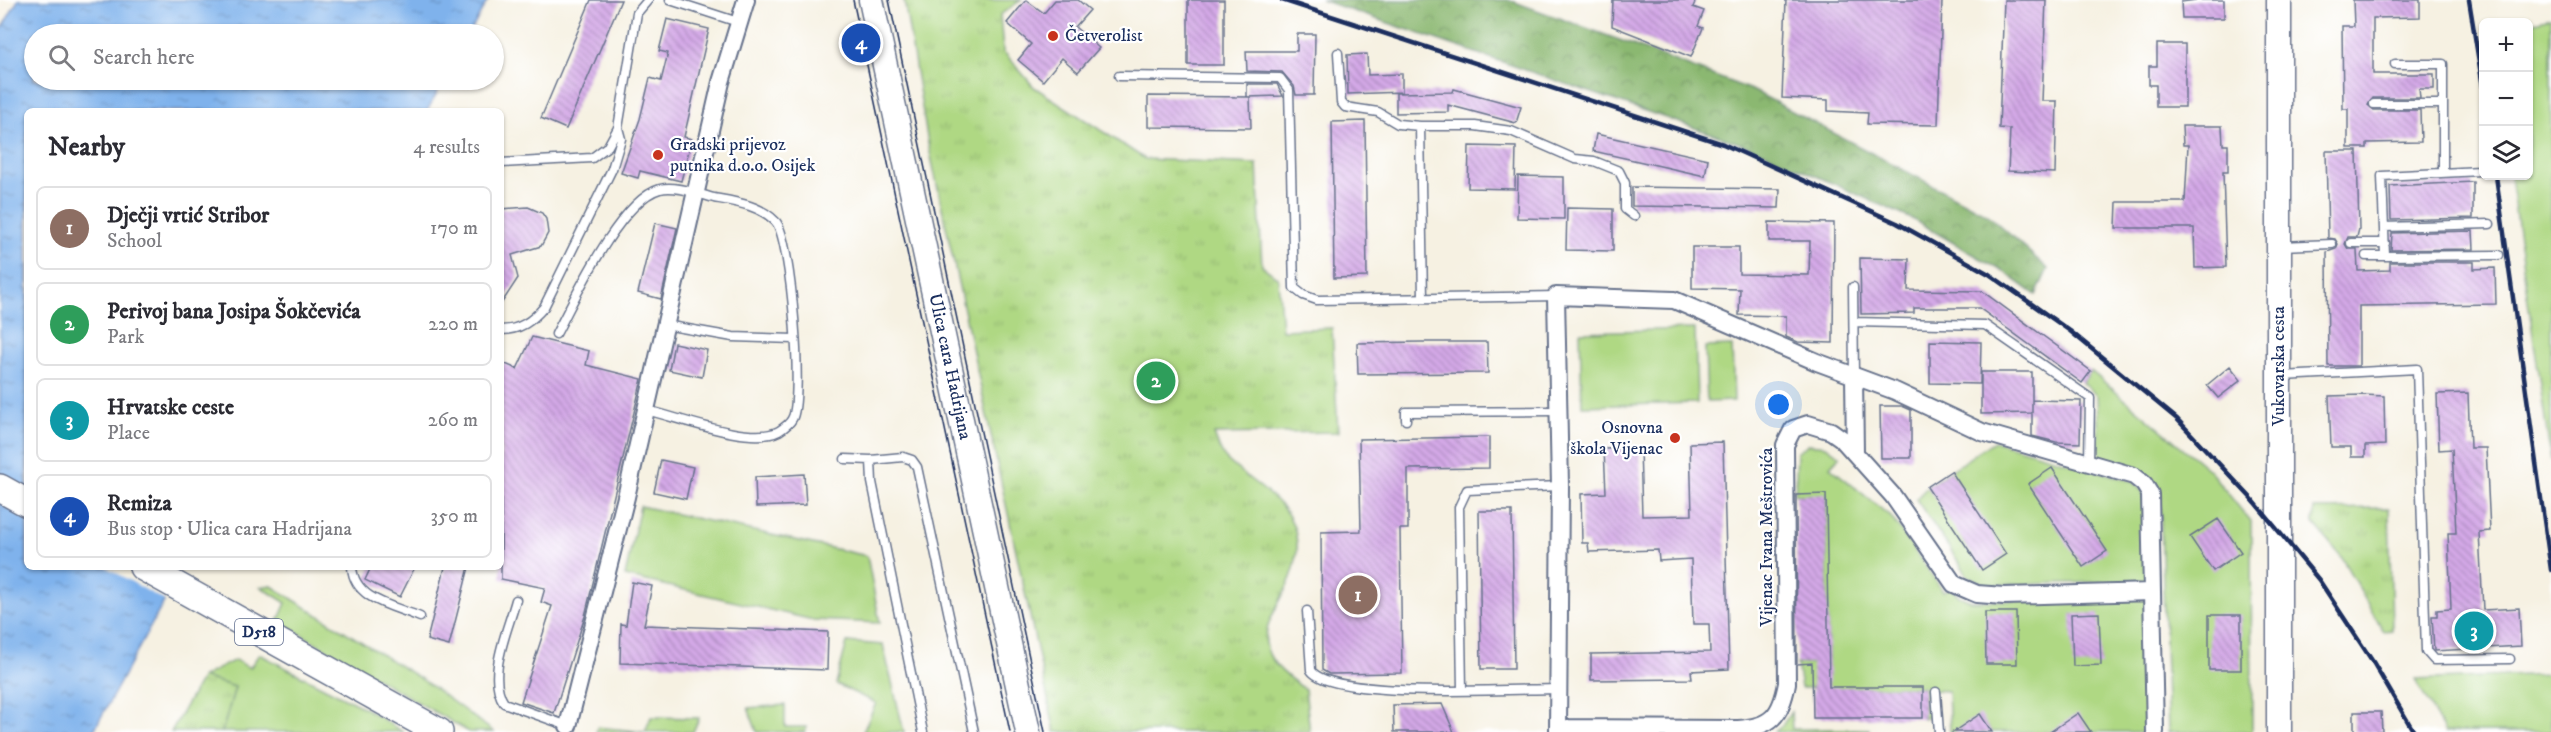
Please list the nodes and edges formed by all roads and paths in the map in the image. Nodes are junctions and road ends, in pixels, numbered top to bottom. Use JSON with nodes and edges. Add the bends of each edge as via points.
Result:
{"nodes":[{"id":1,"x":648,"y":0,"type":"edge"},
{"id":2,"x":670,"y":0,"type":"edge"},
{"id":3,"x":746,"y":0,"type":"edge"},
{"id":4,"x":871,"y":0,"type":"edge"},
{"id":5,"x":2279,"y":0,"type":"edge"},
{"id":6,"x":738,"y":22,"type":"junction"},
{"id":7,"x":1338,"y":53,"type":"dead end"},
{"id":8,"x":2395,"y":64,"type":"dead end"},
{"id":9,"x":1119,"y":75,"type":"dead end"},
{"id":10,"x":2374,"y":104,"type":"dead end"},
{"id":11,"x":2443,"y":104,"type":"junction"},
{"id":12,"x":1420,"y":126,"type":"junction"},
{"id":13,"x":618,"y":128,"type":"junction"},
{"id":14,"x":504,"y":163,"type":"edge"},
{"id":15,"x":2479,"y":171,"type":"edge"},
{"id":16,"x":2443,"y":173,"type":"junction"},
{"id":17,"x":696,"y":194,"type":"junction"},
{"id":18,"x":1635,"y":216,"type":"dead end"},
{"id":19,"x":2490,"y":224,"type":"dead end"},
{"id":20,"x":2384,"y":227,"type":"junction"},
{"id":21,"x":2351,"y":243,"type":"dead end"},
{"id":22,"x":2385,"y":243,"type":"junction"},
{"id":23,"x":2332,"y":244,"type":"dead end"},
{"id":24,"x":2279,"y":246,"type":"junction"},
{"id":25,"x":2499,"y":255,"type":"dead end"},
{"id":26,"x":2366,"y":256,"type":"dead end"},
{"id":27,"x":2385,"y":256,"type":"junction"},
{"id":28,"x":1853,"y":287,"type":"dead end"},
{"id":29,"x":1556,"y":296,"type":"junction"},
{"id":30,"x":1423,"y":298,"type":"junction"},
{"id":31,"x":1854,"y":322,"type":"junction"},
{"id":32,"x":666,"y":325,"type":"junction"},
{"id":33,"x":504,"y":330,"type":"edge"},
{"id":34,"x":556,"y":334,"type":"dead end"},
{"id":35,"x":794,"y":339,"type":"junction"},
{"id":36,"x":1854,"y":376,"type":"junction"},
{"id":37,"x":2279,"y":376,"type":"junction"},
{"id":38,"x":646,"y":410,"type":"junction"},
{"id":39,"x":1558,"y":411,"type":"junction"},
{"id":40,"x":1406,"y":420,"type":"dead end"},
{"id":41,"x":1854,"y":453,"type":"junction"},
{"id":42,"x":845,"y":459,"type":"dead end"},
{"id":43,"x":871,"y":460,"type":"junction"},
{"id":44,"x":2089,"y":463,"type":"junction"},
{"id":45,"x":1560,"y":486,"type":"junction"},
{"id":46,"x":0,"y":488,"type":"edge"},
{"id":47,"x":24,"y":501,"type":"edge"},
{"id":48,"x":148,"y":570,"type":"edge"},
{"id":49,"x":353,"y":570,"type":"edge"},
{"id":50,"x":2152,"y":592,"type":"junction"},
{"id":51,"x":516,"y":600,"type":"dead end"},
{"id":52,"x":1307,"y":611,"type":"dead end"},
{"id":53,"x":420,"y":617,"type":"dead end"},
{"id":54,"x":2510,"y":659,"type":"dead end"},
{"id":55,"x":1558,"y":689,"type":"junction"},
{"id":56,"x":1462,"y":690,"type":"junction"},
{"id":57,"x":1936,"y":692,"type":"dead end"},
{"id":58,"x":568,"y":726,"type":"joint"},
{"id":59,"x":1558,"y":730,"type":"edge"},
{"id":60,"x":439,"y":732,"type":"edge"},
{"id":61,"x":923,"y":732,"type":"edge"},
{"id":62,"x":974,"y":732,"type":"edge"},
{"id":63,"x":1028,"y":732,"type":"edge"},
{"id":64,"x":1940,"y":732,"type":"edge"},
{"id":65,"x":2155,"y":732,"type":"edge"},
{"id":66,"x":2279,"y":732,"type":"edge"}],
"edges":[{"from":1,"to":13,"type":"lane","via":[[637,13]]},
{"from":2,"to":6,"type":"lane"},
{"from":3,"to":6,"type":"street"},
{"from":4,"to":63,"type":"main road","name":"Ulica cara Hadrijana"},
{"from":5,"to":24,"type":"main road","name":"Vukovarska cesta"},
{"from":6,"to":17,"type":"street"},
{"from":7,"to":12,"type":"lane","via":[[1341,102],[1345,107],[1378,112],[1398,124]]},
{"from":8,"to":11,"type":"lane","via":[[2443,64]]},
{"from":9,"to":30,"type":"lane","via":[[1280,78],[1289,90],[1294,288],[1317,300]]},
{"from":10,"to":11,"type":"lane"},
{"from":11,"to":16,"type":"lane"},
{"from":12,"to":18,"type":"lane","via":[[1475,126],[1511,131],[1575,159],[1594,161],[1619,171],[1625,183],[1625,209]]},
{"from":12,"to":30,"type":"lane"},
{"from":13,"to":14,"type":"lane","via":[[608,146],[592,158]]},
{"from":13,"to":33,"type":"lane","via":[[621,139],[612,169],[544,307],[521,327]]},
{"from":15,"to":16,"type":"lane"},
{"from":16,"to":20,"type":"lane","via":[[2382,176]]},
{"from":17,"to":32,"type":"street"},
{"from":17,"to":34,"type":"lane","via":[[662,189],[647,195],[627,212]]},
{"from":17,"to":35,"type":"lane","via":[[747,205],[778,224],[789,264]]},
{"from":19,"to":20,"type":"lane"},
{"from":20,"to":22,"type":"lane"},
{"from":21,"to":22,"type":"lane"},
{"from":22,"to":27,"type":"lane"},
{"from":23,"to":24,"type":"lane"},
{"from":24,"to":37,"type":"main road","name":"Vukovarska cesta"},
{"from":25,"to":27,"type":"lane"},
{"from":26,"to":27,"type":"lane"},
{"from":28,"to":31,"type":"lane"},
{"from":29,"to":30,"type":"lane"},
{"from":29,"to":36,"type":"street","via":[[1674,300]]},
{"from":29,"to":39,"type":"street","name":"Vijenac Ivana Meštrovića"},
{"from":31,"to":36,"type":"lane"},
{"from":31,"to":44,"type":"lane","via":[[1985,325],[2090,398]]},
{"from":32,"to":35,"type":"lane","via":[[733,337]]},
{"from":32,"to":38,"type":"street"},
{"from":35,"to":38,"type":"lane","via":[[798,392],[793,419],[779,431],[746,435]]},
{"from":36,"to":41,"type":"street"},
{"from":36,"to":44,"type":"street","via":[[1982,432]]},
{"from":37,"to":54,"type":"lane","via":[[2417,369],[2426,651],[2434,660]]},
{"from":37,"to":66,"type":"main road","name":"Vukovarska cesta"},
{"from":38,"to":58,"type":"street"},
{"from":39,"to":40,"type":"lane","via":[[1406,412]]},
{"from":39,"to":45,"type":"street","name":"Vijenac Ivana Meštrovića"},
{"from":41,"to":50,"type":"street","name":"Vijenac Ivana Meštrovića","via":[[1893,496],[1954,584],[1977,594],[2004,596]]},
{"from":41,"to":59,"type":"street","name":"Vijenac Ivana Meštrovića","via":[[1831,430],[1808,424],[1793,429],[1785,445],[1787,683],[1782,703],[1769,722],[1758,728],[1738,729]]},
{"from":42,"to":43,"type":"lane"},
{"from":43,"to":61,"type":"lane","via":[[872,482]]},
{"from":43,"to":62,"type":"lane","via":[[903,457],[912,460],[916,467]]},
{"from":44,"to":50,"type":"street","via":[[2134,476],[2151,494]]},
{"from":45,"to":55,"type":"street","name":"Vijenac Ivana Meštrovića"},
{"from":45,"to":56,"type":"lane","via":[[1480,487],[1467,490],[1462,497]]},
{"from":46,"to":47,"type":"main road"},
{"from":48,"to":60,"type":"main road","number":"D518"},
{"from":49,"to":53,"type":"lane","via":[[357,585],[366,595]]},
{"from":50,"to":65,"type":"street"},
{"from":51,"to":58,"type":"lane","via":[[496,681],[498,694],[504,703]]},
{"from":52,"to":56,"type":"lane","via":[[1311,670],[1322,680],[1368,688]]},
{"from":55,"to":56,"type":"lane"},
{"from":55,"to":59,"type":"street","name":"Vijenac Ivana Meštrovića"},
{"from":57,"to":64,"type":"lane"}]}
